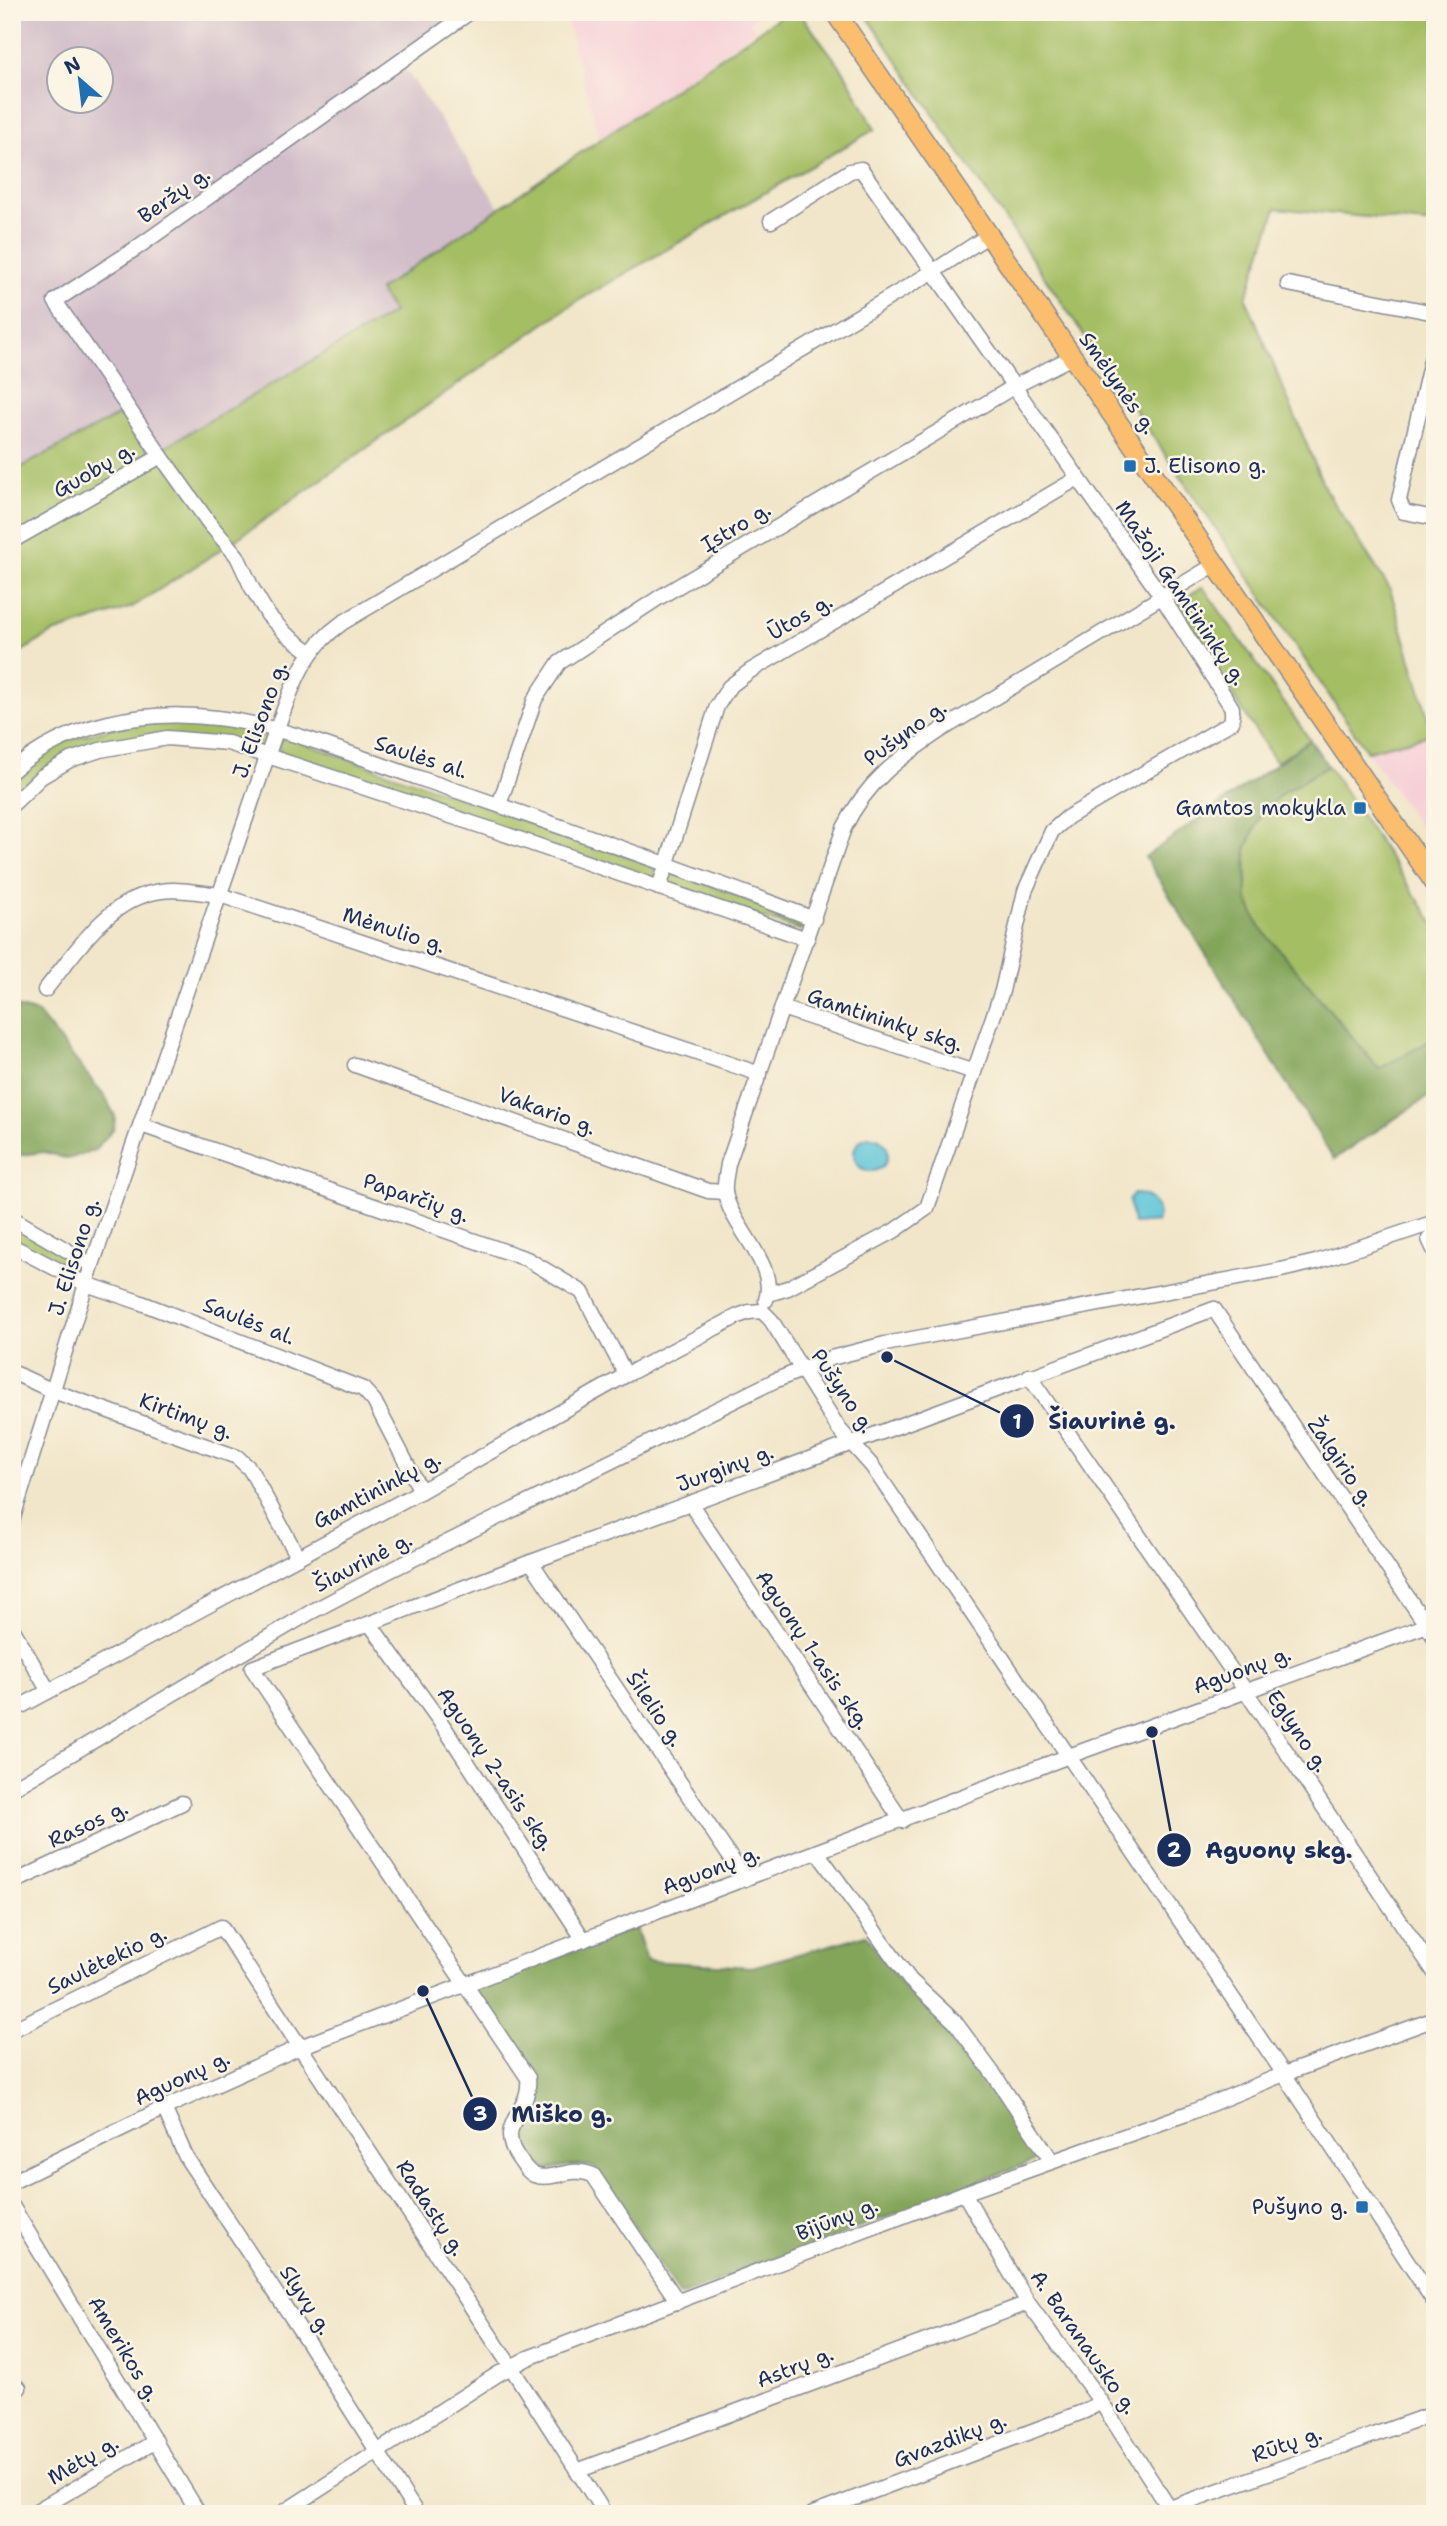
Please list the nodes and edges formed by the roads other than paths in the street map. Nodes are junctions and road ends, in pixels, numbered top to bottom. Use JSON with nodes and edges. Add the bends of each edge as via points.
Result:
{"nodes":[{"id":1,"x":470,"y":12,"type":"edge"},
{"id":2,"x":835,"y":12,"type":"edge"},
{"id":3,"x":771,"y":221,"type":"dead end"},
{"id":4,"x":989,"y":235,"type":"junction"},
{"id":5,"x":934,"y":271,"type":"junction"},
{"id":6,"x":1288,"y":284,"type":"dead end"},
{"id":7,"x":1435,"y":313,"type":"edge"},
{"id":8,"x":1435,"y":343,"type":"edge"},
{"id":9,"x":1072,"y":356,"type":"junction"},
{"id":10,"x":1015,"y":386,"type":"junction"},
{"id":11,"x":160,"y":456,"type":"junction"},
{"id":12,"x":1078,"y":478,"type":"junction"},
{"id":13,"x":1435,"y":518,"type":"edge"},
{"id":14,"x":12,"y":541,"type":"edge"},
{"id":15,"x":1216,"y":564,"type":"junction"},
{"id":16,"x":1162,"y":597,"type":"junction"},
{"id":17,"x":310,"y":652,"type":"junction"},
{"id":18,"x":276,"y":731,"type":"junction"},
{"id":19,"x":268,"y":754,"type":"junction"},
{"id":20,"x":12,"y":771,"type":"edge"},
{"id":21,"x":12,"y":805,"type":"edge"},
{"id":22,"x":499,"y":805,"type":"junction"},
{"id":23,"x":667,"y":863,"type":"junction"},
{"id":24,"x":1435,"y":883,"type":"edge"},
{"id":25,"x":659,"y":888,"type":"junction"},
{"id":26,"x":220,"y":895,"type":"junction"},
{"id":27,"x":814,"y":919,"type":"junction"},
{"id":28,"x":807,"y":939,"type":"junction"},
{"id":29,"x":45,"y":990,"type":"dead end"},
{"id":30,"x":782,"y":1008,"type":"junction"},
{"id":31,"x":355,"y":1065,"type":"dead end"},
{"id":32,"x":974,"y":1072,"type":"junction"},
{"id":33,"x":760,"y":1074,"type":"junction"},
{"id":34,"x":141,"y":1125,"type":"junction"},
{"id":35,"x":725,"y":1192,"type":"junction"},
{"id":36,"x":12,"y":1218,"type":"edge"},
{"id":37,"x":1435,"y":1222,"type":"edge"},
{"id":38,"x":12,"y":1246,"type":"edge"},
{"id":39,"x":92,"y":1265,"type":"junction"},
{"id":40,"x":86,"y":1284,"type":"junction"},
{"id":41,"x":768,"y":1294,"type":"junction"},
{"id":42,"x":1214,"y":1308,"type":"joint"},
{"id":43,"x":762,"y":1311,"type":"junction"},
{"id":44,"x":802,"y":1368,"type":"junction"},
{"id":45,"x":12,"y":1372,"type":"edge"},
{"id":46,"x":626,"y":1375,"type":"junction"},
{"id":47,"x":1029,"y":1376,"type":"junction"},
{"id":48,"x":53,"y":1391,"type":"junction"},
{"id":49,"x":852,"y":1444,"type":"junction"},
{"id":50,"x":421,"y":1491,"type":"junction"},
{"id":51,"x":690,"y":1503,"type":"junction"},
{"id":52,"x":12,"y":1521,"type":"edge"},
{"id":53,"x":298,"y":1557,"type":"junction"},
{"id":54,"x":531,"y":1562,"type":"junction"},
{"id":55,"x":370,"y":1624,"type":"junction"},
{"id":56,"x":1430,"y":1624,"type":"edge"},
{"id":57,"x":12,"y":1628,"type":"edge"},
{"id":58,"x":1435,"y":1638,"type":"edge"},
{"id":59,"x":48,"y":1690,"type":"junction"},
{"id":60,"x":1245,"y":1690,"type":"junction"},
{"id":61,"x":12,"y":1710,"type":"edge"},
{"id":62,"x":1069,"y":1756,"type":"junction"},
{"id":63,"x":12,"y":1789,"type":"edge"},
{"id":64,"x":182,"y":1803,"type":"dead end"},
{"id":65,"x":902,"y":1821,"type":"junction"},
{"id":66,"x":817,"y":1852,"type":"junction"},
{"id":67,"x":745,"y":1879,"type":"junction"},
{"id":68,"x":12,"y":1883,"type":"edge"},
{"id":69,"x":221,"y":1927,"type":"joint"},
{"id":70,"x":584,"y":1940,"type":"junction"},
{"id":71,"x":1435,"y":1973,"type":"edge"},
{"id":72,"x":464,"y":1985,"type":"junction"},
{"id":73,"x":1435,"y":2019,"type":"edge"},
{"id":74,"x":12,"y":2030,"type":"edge"},
{"id":75,"x":300,"y":2047,"type":"junction"},
{"id":76,"x":1284,"y":2074,"type":"junction"},
{"id":77,"x":164,"y":2108,"type":"junction"},
{"id":78,"x":1052,"y":2161,"type":"junction"},
{"id":79,"x":12,"y":2182,"type":"edge"},
{"id":80,"x":964,"y":2193,"type":"junction"},
{"id":81,"x":12,"y":2206,"type":"edge"},
{"id":82,"x":678,"y":2302,"type":"junction"},
{"id":83,"x":1028,"y":2303,"type":"junction"},
{"id":84,"x":1435,"y":2303,"type":"edge"},
{"id":85,"x":511,"y":2367,"type":"junction"},
{"id":86,"x":1101,"y":2402,"type":"junction"},
{"id":87,"x":1435,"y":2413,"type":"edge"},
{"id":88,"x":156,"y":2441,"type":"junction"},
{"id":89,"x":379,"y":2451,"type":"junction"},
{"id":90,"x":577,"y":2472,"type":"junction"},
{"id":91,"x":1172,"y":2510,"type":"edge"},
{"id":92,"x":32,"y":2514,"type":"edge"},
{"id":93,"x":199,"y":2514,"type":"edge"},
{"id":94,"x":281,"y":2514,"type":"edge"},
{"id":95,"x":417,"y":2514,"type":"edge"},
{"id":96,"x":605,"y":2514,"type":"edge"},
{"id":97,"x":813,"y":2514,"type":"edge"},
{"id":98,"x":1153,"y":2514,"type":"edge"}],
"edges":[{"from":1,"to":11,"type":"street","name":"Beržų g.","via":[[135,249],[55,300]]},
{"from":2,"to":4,"type":"highway","name":"Smėlynės g."},
{"from":3,"to":5,"type":"street","name":"Mažoji Gamtininkų g.","via":[[850,171],[861,169]]},
{"from":4,"to":5,"type":"street","name":"J. Elisono g."},
{"from":4,"to":9,"type":"highway","name":"Smėlynės g."},
{"from":5,"to":10,"type":"street","name":"Mažoji Gamtininkų g."},
{"from":5,"to":17,"type":"street","name":"J. Elisono g.","via":[[342,623]]},
{"from":6,"to":7,"type":"street"},
{"from":8,"to":13,"type":"street","via":[[1399,500],[1404,512]]},
{"from":9,"to":10,"type":"street","name":"Įstro g."},
{"from":9,"to":15,"type":"highway","name":"Smėlynės g."},
{"from":10,"to":12,"type":"street","name":"Mažoji Gamtininkų g."},
{"from":10,"to":22,"type":"street","name":"Įstro g.","via":[[660,597],[559,663],[535,699]]},
{"from":11,"to":14,"type":"street","name":"Guobų g."},
{"from":11,"to":17,"type":"street","via":[[237,556],[268,615]]},
{"from":12,"to":16,"type":"street","name":"Mažoji Gamtininkų g."},
{"from":12,"to":23,"type":"street","name":"Ūtos g.","via":[[729,687],[717,706]]},
{"from":15,"to":16,"type":"street","name":"Pušyno g."},
{"from":15,"to":24,"type":"highway","name":"Smėlynės g."},
{"from":16,"to":27,"type":"street","name":"Pušyno g.","via":[[941,730],[884,771],[848,820]]},
{"from":16,"to":32,"type":"street","name":"Mažoji Gamtininkų g.","via":[[1232,708],[1232,722],[1068,817],[1052,831],[1025,891],[1002,991]]},
{"from":17,"to":18,"type":"street","name":"J. Elisono g."},
{"from":18,"to":19,"type":"street","name":"J. Elisono g."},
{"from":18,"to":20,"type":"street","name":"Saulės al.","via":[[217,718],[134,719],[60,739]]},
{"from":18,"to":22,"type":"street","name":"Saulės al."},
{"from":19,"to":21,"type":"street","via":[[202,739],[134,743],[70,760],[41,777]]},
{"from":19,"to":25,"type":"street"},
{"from":19,"to":26,"type":"street","name":"J. Elisono g."},
{"from":22,"to":23,"type":"street","name":"Saulės al."},
{"from":23,"to":25,"type":"street","name":"Ūtos g."},
{"from":23,"to":27,"type":"street","name":"Saulės al."},
{"from":25,"to":28,"type":"street"},
{"from":26,"to":29,"type":"street","name":"Mėnulio g.","via":[[160,891],[128,903],[104,919]]},
{"from":26,"to":33,"type":"street","name":"Mėnulio g."},
{"from":26,"to":34,"type":"street","name":"J. Elisono g."},
{"from":27,"to":28,"type":"street","name":"Pušyno g."},
{"from":28,"to":30,"type":"street","name":"Pušyno g."},
{"from":30,"to":32,"type":"street","name":"Gamtininkų skg."},
{"from":30,"to":33,"type":"street","name":"Pušyno g."},
{"from":31,"to":35,"type":"street","name":"Vakario g.","via":[[708,1191]]},
{"from":32,"to":41,"type":"street","name":"Mažoji Gamtininkų g.","via":[[927,1208],[894,1231],[788,1288]]},
{"from":33,"to":35,"type":"street","name":"Pušyno g.","via":[[728,1164]]},
{"from":34,"to":39,"type":"street","name":"J. Elisono g."},
{"from":34,"to":46,"type":"street","name":"Paparčių g.","via":[[527,1259],[582,1292]]},
{"from":35,"to":41,"type":"street","via":[[760,1260]]},
{"from":36,"to":39,"type":"street"},
{"from":37,"to":44,"type":"street","name":"Šiaurinė g.","via":[[1293,1268],[886,1344]]},
{"from":38,"to":40,"type":"street","name":"Saulės al."},
{"from":39,"to":40,"type":"street","name":"J. Elisono g."},
{"from":40,"to":48,"type":"street","name":"J. Elisono g."},
{"from":40,"to":50,"type":"street","name":"Saulės al.","via":[[363,1388]]},
{"from":41,"to":43,"type":"street"},
{"from":42,"to":47,"type":"street","name":"Jurginų g."},
{"from":42,"to":56,"type":"street","name":"Žalgirio g."},
{"from":43,"to":44,"type":"street","name":"Pušyno g."},
{"from":43,"to":46,"type":"street","name":"Gamtininkų g.","via":[[738,1317]]},
{"from":44,"to":49,"type":"street","name":"Pušyno g."},
{"from":44,"to":63,"type":"street","name":"Šiaurinė g.","via":[[311,1612]]},
{"from":45,"to":48,"type":"street","name":"Kirtimų g."},
{"from":46,"to":50,"type":"street","name":"Gamtininkų g."},
{"from":47,"to":49,"type":"street","name":"Jurginų g."},
{"from":47,"to":60,"type":"street","name":"Eglyno g."},
{"from":48,"to":52,"type":"street","name":"J. Elisono g."},
{"from":48,"to":53,"type":"street","name":"Kirtimų g.","via":[[237,1457],[256,1478]]},
{"from":49,"to":51,"type":"street","name":"Jurginų g."},
{"from":49,"to":62,"type":"street","name":"Pušyno g.","via":[[872,1466]]},
{"from":50,"to":53,"type":"street","name":"Gamtininkų g."},
{"from":51,"to":54,"type":"street","name":"Jurginų g."},
{"from":51,"to":65,"type":"street","name":"Aguonų 1-asis skg."},
{"from":53,"to":59,"type":"street","name":"Gamtininkų g."},
{"from":54,"to":55,"type":"street","name":"Jurginų g."},
{"from":54,"to":67,"type":"street","name":"Šilelio g."},
{"from":55,"to":70,"type":"street","name":"Aguonų 2-asis skg.","via":[[444,1727]]},
{"from":55,"to":72,"type":"street","name":"Jurginų g.","via":[[252,1668]]},
{"from":56,"to":58,"type":"street","name":"Žalgirio g."},
{"from":56,"to":60,"type":"street","name":"Aguonų g."},
{"from":57,"to":59,"type":"street"},
{"from":59,"to":61,"type":"street","name":"Gamtininkų g."},
{"from":60,"to":62,"type":"street","name":"Aguonų g."},
{"from":60,"to":71,"type":"street","name":"Eglyno g."},
{"from":62,"to":65,"type":"street","name":"Aguonų g."},
{"from":62,"to":76,"type":"street","name":"Pušyno g."},
{"from":64,"to":68,"type":"street","name":"Rasos g."},
{"from":65,"to":66,"type":"street","name":"Aguonų g."},
{"from":66,"to":67,"type":"street","name":"Aguonų g."},
{"from":66,"to":78,"type":"street","via":[[910,1980],[956,2022]]},
{"from":67,"to":70,"type":"street","name":"Aguonų g."},
{"from":69,"to":74,"type":"street","name":"Saulėtekio g."},
{"from":69,"to":75,"type":"street","name":"Radastų g."},
{"from":70,"to":72,"type":"street","name":"Aguonų g."},
{"from":72,"to":75,"type":"street","name":"Aguonų g."},
{"from":72,"to":82,"type":"street","via":[[528,2078],[523,2106],[510,2126],[517,2158],[536,2176],[575,2171],[593,2175]]},
{"from":73,"to":76,"type":"street","name":"Bijūnų g."},
{"from":75,"to":77,"type":"street","name":"Aguonų g."},
{"from":75,"to":85,"type":"street","name":"Radastų g."},
{"from":76,"to":78,"type":"street","name":"Bijūnų g."},
{"from":76,"to":84,"type":"street","name":"Pušyno g."},
{"from":77,"to":79,"type":"street","name":"Aguonų g."},
{"from":77,"to":89,"type":"street","name":"Slyvų g.","via":[[186,2157]]},
{"from":78,"to":80,"type":"street","name":"Bijūnų g."},
{"from":80,"to":82,"type":"street","name":"Bijūnų g."},
{"from":80,"to":83,"type":"street","name":"A. Baranausko g."},
{"from":81,"to":88,"type":"street","name":"Amerikos g."},
{"from":82,"to":85,"type":"street","name":"Bijūnų g."},
{"from":83,"to":86,"type":"street","name":"A. Baranausko g."},
{"from":83,"to":90,"type":"street","name":"Astrų g."},
{"from":85,"to":89,"type":"street","name":"Bijūnų g."},
{"from":85,"to":90,"type":"street","name":"Radastų g."},
{"from":86,"to":91,"type":"street","name":"A. Baranausko g."},
{"from":86,"to":97,"type":"street","name":"Gvazdikų g."},
{"from":87,"to":91,"type":"street","name":"Rūtų g."},
{"from":88,"to":92,"type":"street","name":"Mėtų g."},
{"from":88,"to":93,"type":"street","name":"Amerikos g."},
{"from":89,"to":94,"type":"street","name":"Bijūnų g."},
{"from":89,"to":95,"type":"street","name":"Slyvų g."},
{"from":90,"to":96,"type":"street","name":"Radastų g."},
{"from":91,"to":98,"type":"street","name":"Rūtų g."}]}
